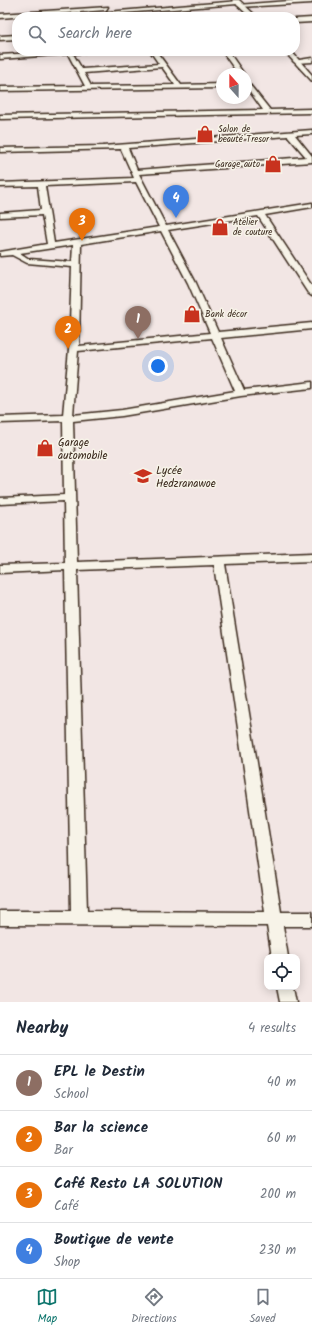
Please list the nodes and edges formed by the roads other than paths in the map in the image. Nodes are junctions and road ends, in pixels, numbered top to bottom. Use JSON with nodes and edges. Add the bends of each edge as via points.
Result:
{"nodes":[{"id":1,"x":102,"y":0,"type":"edge"},
{"id":2,"x":292,"y":1,"type":"edge"},
{"id":3,"x":312,"y":1,"type":"edge"},
{"id":4,"x":238,"y":2,"type":"edge"},
{"id":5,"x":108,"y":10,"type":"junction"},
{"id":6,"x":72,"y":12,"type":"edge"},
{"id":7,"x":249,"y":12,"type":"edge"},
{"id":8,"x":12,"y":15,"type":"edge"},
{"id":9,"x":0,"y":16,"type":"edge"},
{"id":10,"x":312,"y":20,"type":"edge"},
{"id":11,"x":300,"y":21,"type":"edge"},
{"id":12,"x":12,"y":37,"type":"edge"},
{"id":13,"x":0,"y":38,"type":"edge"},
{"id":14,"x":14,"y":56,"type":"edge"},
{"id":15,"x":71,"y":56,"type":"edge"},
{"id":16,"x":157,"y":56,"type":"edge"},
{"id":17,"x":228,"y":56,"type":"edge"},
{"id":18,"x":292,"y":56,"type":"edge"},
{"id":19,"x":0,"y":57,"type":"edge"},
{"id":20,"x":312,"y":60,"type":"edge"},
{"id":21,"x":296,"y":61,"type":"junction"},
{"id":22,"x":163,"y":65,"type":"junction"},
{"id":23,"x":237,"y":68,"type":"edge"},
{"id":24,"x":80,"y":71,"type":"junction"},
{"id":25,"x":312,"y":79,"type":"edge"},
{"id":26,"x":179,"y":86,"type":"junction"},
{"id":27,"x":216,"y":86,"type":"edge"},
{"id":28,"x":89,"y":88,"type":"junction"},
{"id":29,"x":0,"y":89,"type":"edge"},
{"id":30,"x":252,"y":91,"type":"edge"},
{"id":31,"x":312,"y":111,"type":"edge"},
{"id":32,"x":268,"y":112,"type":"junction"},
{"id":33,"x":0,"y":116,"type":"edge"},
{"id":34,"x":312,"y":132,"type":"edge"},
{"id":35,"x":289,"y":133,"type":"junction"},
{"id":36,"x":124,"y":147,"type":"junction"},
{"id":37,"x":0,"y":150,"type":"edge"},
{"id":38,"x":312,"y":159,"type":"edge"},
{"id":39,"x":135,"y":172,"type":"junction"},
{"id":40,"x":138,"y":180,"type":"junction"},
{"id":41,"x":41,"y":184,"type":"junction"},
{"id":42,"x":0,"y":185,"type":"edge"},
{"id":43,"x":312,"y":205,"type":"edge"},
{"id":44,"x":46,"y":212,"type":"junction"},
{"id":45,"x":261,"y":214,"type":"junction"},
{"id":46,"x":0,"y":215,"type":"edge"},
{"id":47,"x":163,"y":229,"type":"junction"},
{"id":48,"x":77,"y":242,"type":"junction"},
{"id":49,"x":51,"y":246,"type":"junction"},
{"id":50,"x":13,"y":252,"type":"junction"},
{"id":51,"x":0,"y":254,"type":"edge"},
{"id":52,"x":75,"y":265,"type":"junction"},
{"id":53,"x":312,"y":293,"type":"edge"},
{"id":54,"x":312,"y":326,"type":"edge"},
{"id":55,"x":215,"y":335,"type":"junction"},
{"id":56,"x":74,"y":349,"type":"junction"},
{"id":57,"x":312,"y":385,"type":"edge"},
{"id":58,"x":241,"y":393,"type":"junction"},
{"id":59,"x":68,"y":418,"type":"junction"},
{"id":60,"x":0,"y":420,"type":"edge"},
{"id":61,"x":69,"y":498,"type":"junction"},
{"id":62,"x":0,"y":501,"type":"edge"},
{"id":63,"x":312,"y":557,"type":"edge"},
{"id":64,"x":219,"y":561,"type":"junction"},
{"id":65,"x":70,"y":565,"type":"junction"},
{"id":66,"x":0,"y":569,"type":"edge"},
{"id":67,"x":0,"y":918,"type":"edge"},
{"id":68,"x":78,"y":919,"type":"junction"},
{"id":69,"x":312,"y":919,"type":"edge"},
{"id":70,"x":273,"y":920,"type":"junction"},
{"id":71,"x":279,"y":954,"type":"edge"},
{"id":72,"x":286,"y":990,"type":"edge"},
{"id":73,"x":288,"y":1002,"type":"edge"}],
"edges":[{"from":1,"to":5,"type":"street"},
{"from":2,"to":3,"type":"street"},
{"from":2,"to":4,"type":"street"},
{"from":4,"to":5,"type":"street"},
{"from":4,"to":7,"type":"street"},
{"from":5,"to":6,"type":"street"},
{"from":8,"to":9,"type":"street"},
{"from":10,"to":11,"type":"street"},
{"from":12,"to":13,"type":"street"},
{"from":14,"to":19,"type":"street"},
{"from":15,"to":24,"type":"street"},
{"from":16,"to":22,"type":"street"},
{"from":17,"to":23,"type":"street"},
{"from":18,"to":21,"type":"street"},
{"from":20,"to":21,"type":"street"},
{"from":21,"to":25,"type":"street"},
{"from":22,"to":24,"type":"street"},
{"from":22,"to":26,"type":"street"},
{"from":24,"to":28,"type":"street"},
{"from":26,"to":27,"type":"street"},
{"from":26,"to":28,"type":"street"},
{"from":28,"to":29,"type":"street"},
{"from":30,"to":32,"type":"street"},
{"from":31,"to":32,"type":"street"},
{"from":32,"to":33,"type":"street"},
{"from":34,"to":35,"type":"street"},
{"from":35,"to":36,"type":"street"},
{"from":35,"to":38,"type":"street"},
{"from":36,"to":37,"type":"street"},
{"from":36,"to":39,"type":"street"},
{"from":38,"to":39,"type":"street"},
{"from":39,"to":40,"type":"street"},
{"from":40,"to":41,"type":"street"},
{"from":40,"to":47,"type":"street"},
{"from":41,"to":42,"type":"street"},
{"from":41,"to":44,"type":"street"},
{"from":43,"to":45,"type":"street"},
{"from":44,"to":46,"type":"street"},
{"from":44,"to":49,"type":"street"},
{"from":45,"to":47,"type":"street"},
{"from":45,"to":53,"type":"street"},
{"from":47,"to":48,"type":"street"},
{"from":47,"to":55,"type":"street","via":[[192,283]]},
{"from":48,"to":49,"type":"street"},
{"from":48,"to":52,"type":"street"},
{"from":49,"to":50,"type":"street"},
{"from":50,"to":51,"type":"street"},
{"from":50,"to":52,"type":"street","via":[[27,261]]},
{"from":52,"to":56,"type":"street"},
{"from":54,"to":55,"type":"street"},
{"from":55,"to":56,"type":"street"},
{"from":55,"to":58,"type":"street"},
{"from":56,"to":59,"type":"street"},
{"from":57,"to":58,"type":"street"},
{"from":58,"to":59,"type":"street","via":[[122,413]]},
{"from":59,"to":60,"type":"street"},
{"from":59,"to":61,"type":"street"},
{"from":61,"to":62,"type":"street"},
{"from":61,"to":65,"type":"street"},
{"from":63,"to":64,"type":"street"},
{"from":64,"to":65,"type":"street"},
{"from":64,"to":70,"type":"street"},
{"from":65,"to":66,"type":"street"},
{"from":65,"to":68,"type":"street"},
{"from":67,"to":68,"type":"street"},
{"from":68,"to":70,"type":"street"},
{"from":69,"to":70,"type":"street"},
{"from":70,"to":71,"type":"street"},
{"from":72,"to":73,"type":"street"}]}
